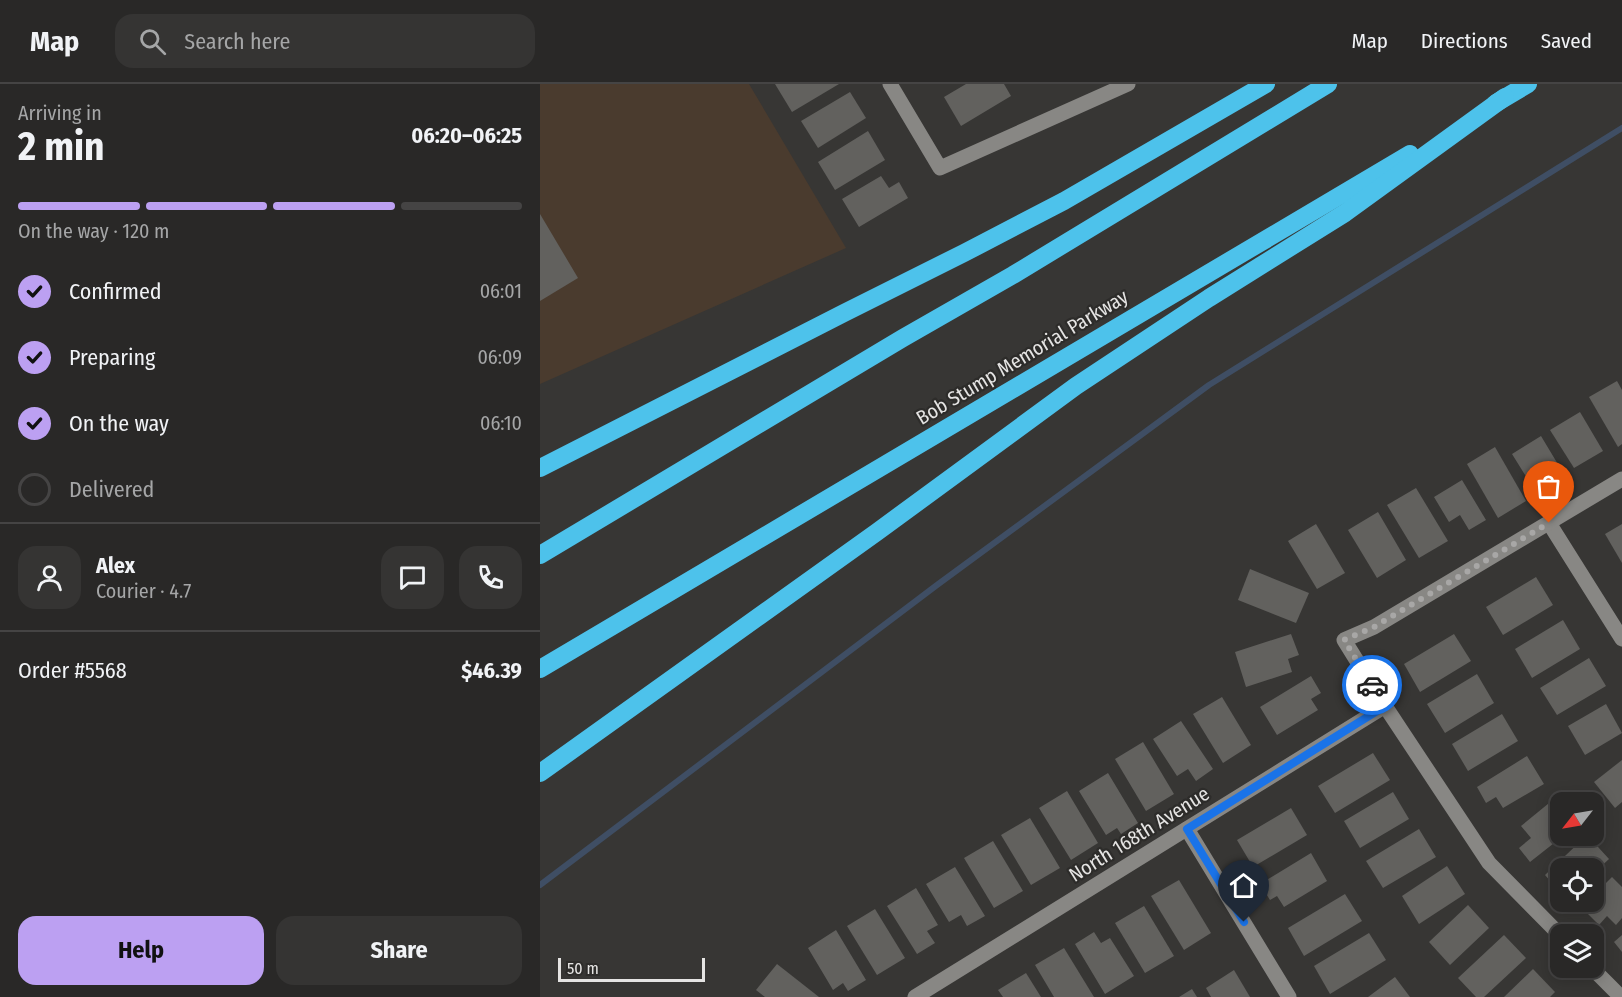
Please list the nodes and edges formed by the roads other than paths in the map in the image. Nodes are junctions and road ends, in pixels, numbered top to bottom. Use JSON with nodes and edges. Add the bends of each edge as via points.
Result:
{"nodes":[{"id":1,"x":890,"y":84,"type":"edge"},
{"id":2,"x":1128,"y":84,"type":"edge"},
{"id":3,"x":1266,"y":84,"type":"edge"},
{"id":4,"x":1328,"y":84,"type":"edge"},
{"id":5,"x":1528,"y":84,"type":"edge"},
{"id":6,"x":1505,"y":98,"type":"junction"},
{"id":7,"x":540,"y":468,"type":"edge"},
{"id":8,"x":1622,"y":480,"type":"edge"},
{"id":9,"x":1549,"y":523,"type":"junction"},
{"id":10,"x":540,"y":555,"type":"edge"},
{"id":11,"x":1622,"y":639,"type":"edge"},
{"id":12,"x":540,"y":669,"type":"edge"},
{"id":13,"x":1385,"y":706,"type":"junction"},
{"id":14,"x":540,"y":773,"type":"edge"},
{"id":15,"x":1187,"y":829,"type":"junction"},
{"id":16,"x":1550,"y":925,"type":"edge"},
{"id":17,"x":1602,"y":978,"type":"edge"},
{"id":18,"x":915,"y":997,"type":"edge"},
{"id":19,"x":1289,"y":997,"type":"edge"},
{"id":20,"x":1621,"y":997,"type":"edge"}],
"edges":[{"from":1,"to":2,"type":"street","via":[[940,168]]},
{"from":3,"to":7,"type":"highway","via":[[1054,206]]},
{"from":4,"to":10,"type":"highway"},
{"from":5,"to":6,"type":"highway","name":"Bob Stump Memorial Parkway"},
{"from":6,"to":12,"type":"highway","name":"Bob Stump Memorial Parkway"},
{"from":6,"to":14,"type":"highway","via":[[1345,213],[1077,386]]},
{"from":8,"to":9,"type":"street"},
{"from":9,"to":11,"type":"street"},
{"from":9,"to":13,"type":"street","via":[[1374,627],[1344,640]]},
{"from":13,"to":15,"type":"street","name":"North 168th Avenue"},
{"from":13,"to":16,"type":"street","via":[[1489,863]]},
{"from":15,"to":18,"type":"street","name":"North 168th Avenue"},
{"from":15,"to":19,"type":"street"},
{"from":17,"to":20,"type":"street"}]}
